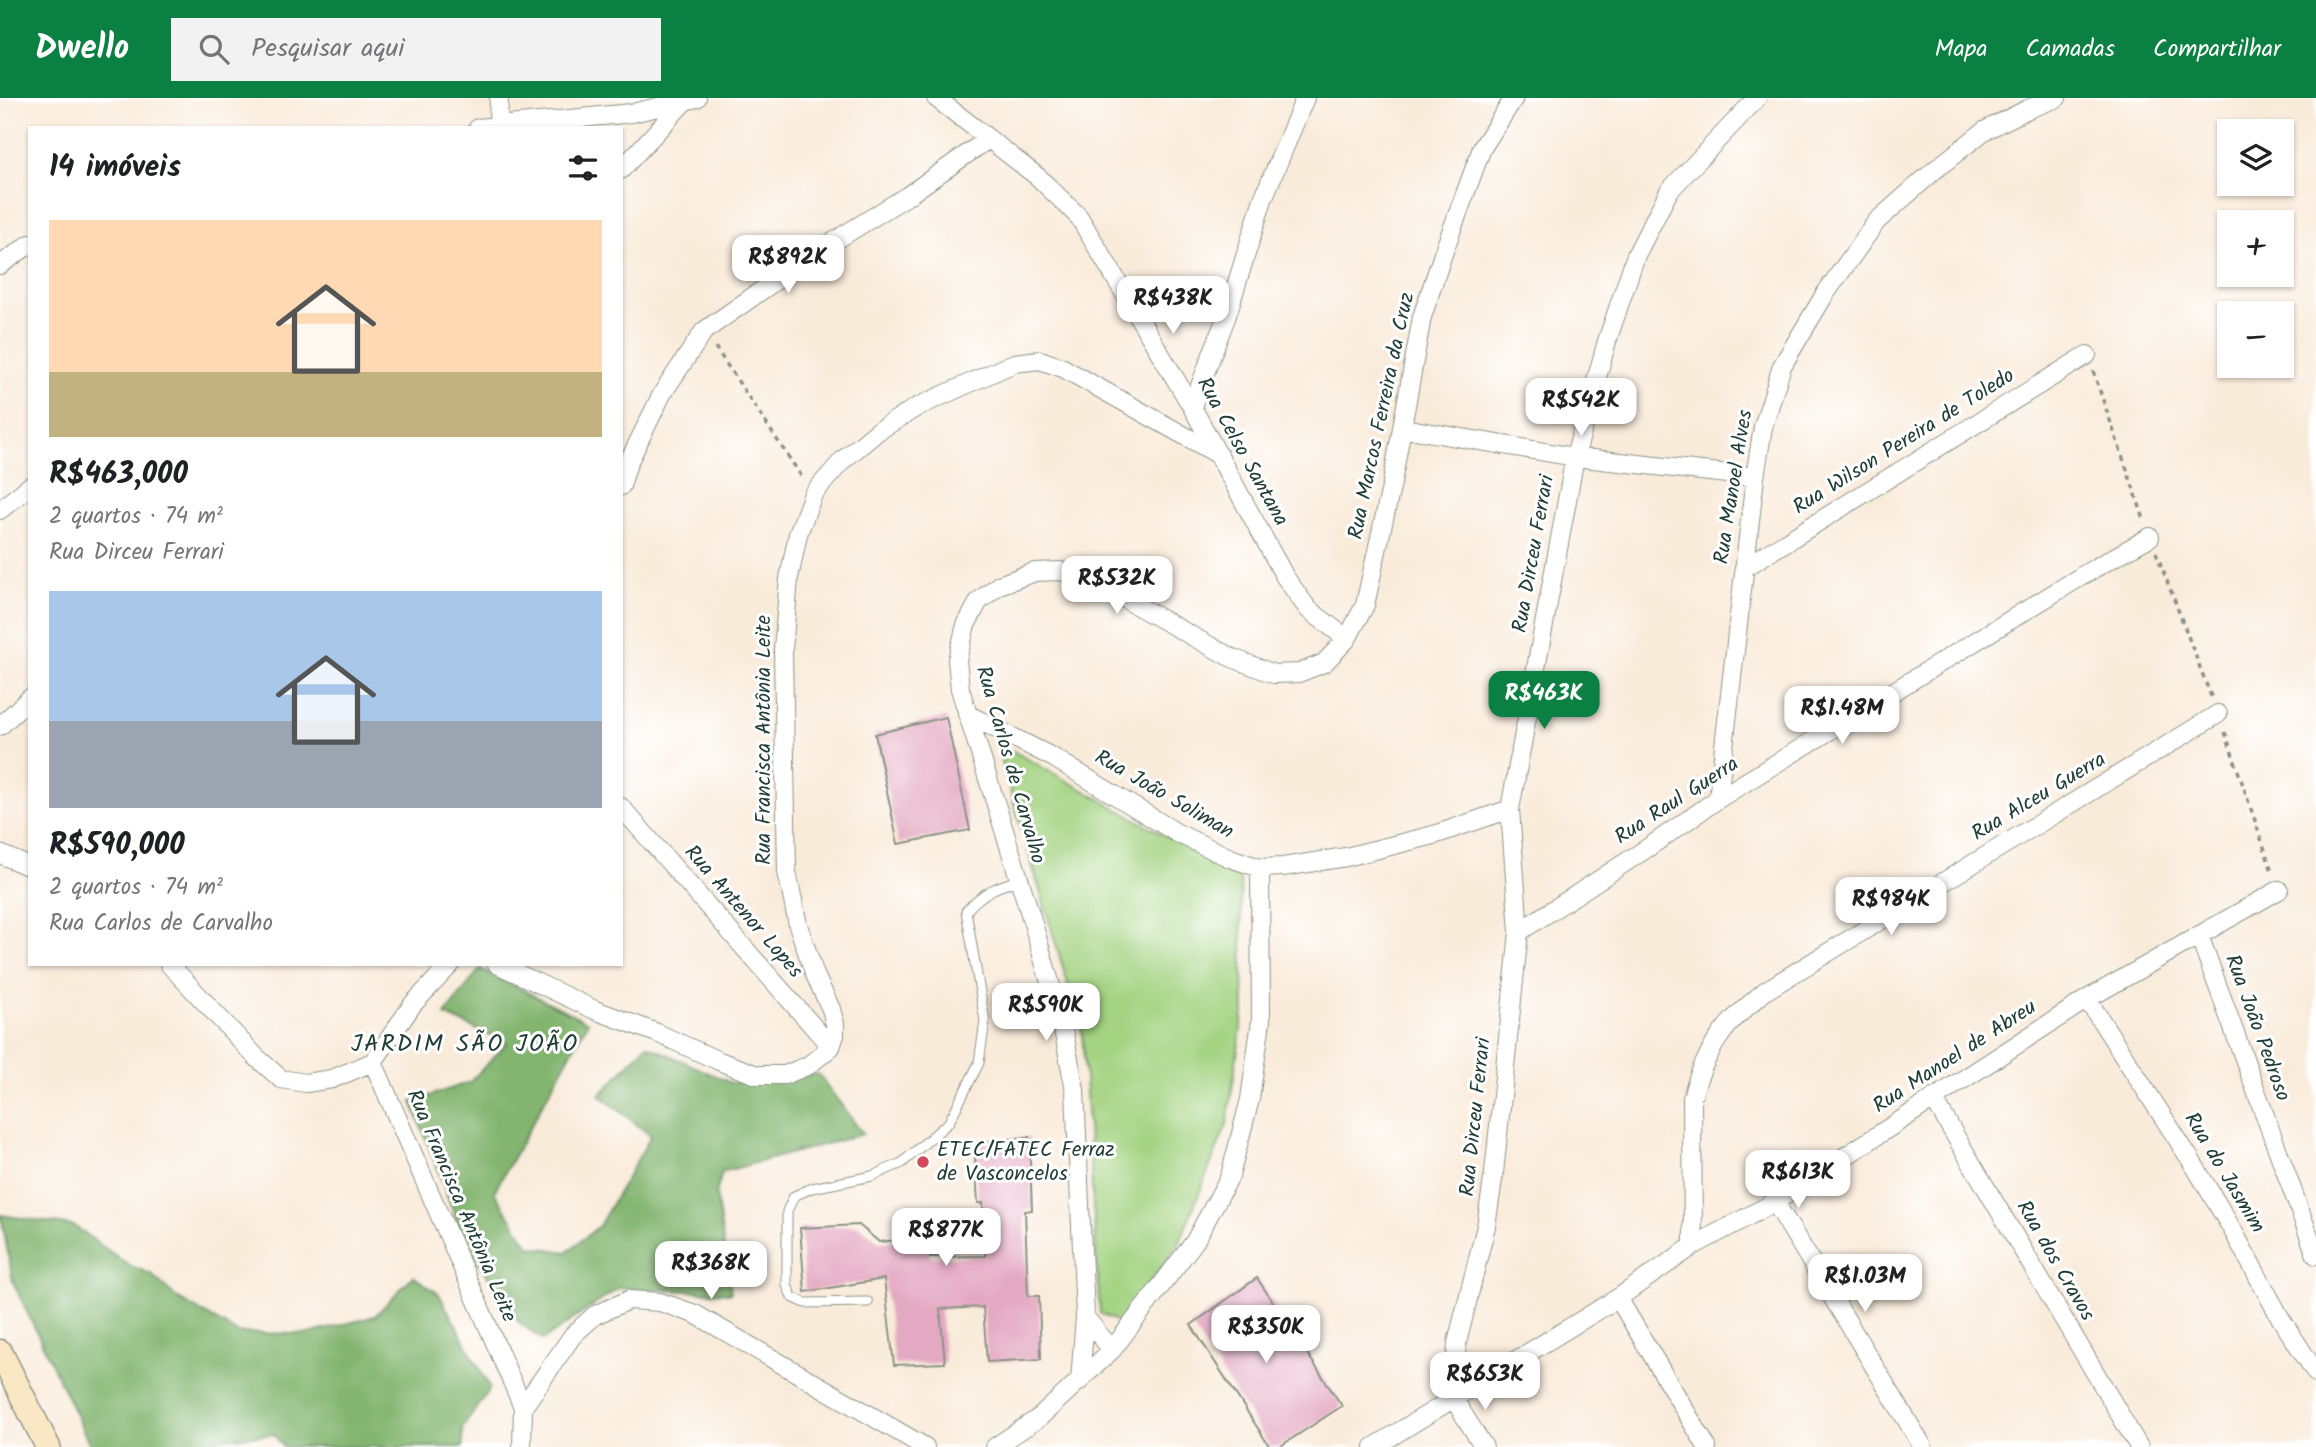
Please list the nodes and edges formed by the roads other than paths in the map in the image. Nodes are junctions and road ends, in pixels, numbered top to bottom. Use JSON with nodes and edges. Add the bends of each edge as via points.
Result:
{"nodes":[{"id":1,"x":499,"y":98,"type":"edge"},
{"id":2,"x":936,"y":98,"type":"edge"},
{"id":3,"x":1306,"y":98,"type":"edge"},
{"id":4,"x":1514,"y":98,"type":"edge"},
{"id":5,"x":1757,"y":98,"type":"edge"},
{"id":6,"x":2057,"y":98,"type":"edge"},
{"id":7,"x":690,"y":100,"type":"edge"},
{"id":8,"x":498,"y":125,"type":"junction"},
{"id":9,"x":491,"y":126,"type":"edge"},
{"id":10,"x":987,"y":140,"type":"junction"},
{"id":11,"x":623,"y":168,"type":"edge"},
{"id":12,"x":28,"y":245,"type":"edge"},
{"id":13,"x":0,"y":265,"type":"edge"},
{"id":14,"x":2087,"y":355,"type":"road end"},
{"id":15,"x":1192,"y":407,"type":"junction"},
{"id":16,"x":1403,"y":428,"type":"junction"},
{"id":17,"x":1219,"y":455,"type":"junction"},
{"id":18,"x":1575,"y":457,"type":"junction"},
{"id":19,"x":1755,"y":477,"type":"junction"},
{"id":20,"x":623,"y":479,"type":"edge"},
{"id":21,"x":28,"y":488,"type":"edge"},
{"id":22,"x":0,"y":510,"type":"edge"},
{"id":23,"x":2150,"y":537,"type":"road end"},
{"id":24,"x":1744,"y":568,"type":"junction"},
{"id":25,"x":1348,"y":639,"type":"junction"},
{"id":26,"x":1324,"y":663,"type":"joint"},
{"id":27,"x":28,"y":700,"type":"edge"},
{"id":28,"x":967,"y":714,"type":"junction"},
{"id":29,"x":2218,"y":714,"type":"road end"},
{"id":30,"x":0,"y":726,"type":"edge"},
{"id":31,"x":1718,"y":799,"type":"junction"},
{"id":32,"x":623,"y":809,"type":"edge"},
{"id":33,"x":1510,"y":809,"type":"junction"},
{"id":34,"x":0,"y":854,"type":"edge"},
{"id":35,"x":28,"y":866,"type":"edge"},
{"id":36,"x":1260,"y":868,"type":"junction"},
{"id":37,"x":1019,"y":880,"type":"junction"},
{"id":38,"x":2279,"y":890,"type":"road end"},
{"id":39,"x":1519,"y":932,"type":"junction"},
{"id":40,"x":2199,"y":935,"type":"junction"},
{"id":41,"x":171,"y":966,"type":"edge"},
{"id":42,"x":450,"y":966,"type":"edge"},
{"id":43,"x":501,"y":966,"type":"edge"},
{"id":44,"x":2087,"y":999,"type":"junction"},
{"id":45,"x":831,"y":1047,"type":"junction"},
{"id":46,"x":373,"y":1062,"type":"junction"},
{"id":47,"x":1933,"y":1098,"type":"junction"},
{"id":48,"x":1775,"y":1202,"type":"junction"},
{"id":49,"x":1693,"y":1246,"type":"junction"},
{"id":50,"x":2316,"y":1255,"type":"edge"},
{"id":51,"x":1618,"y":1298,"type":"junction"},
{"id":52,"x":868,"y":1301,"type":"dead end"},
{"id":53,"x":1085,"y":1317,"type":"junction"},
{"id":54,"x":1112,"y":1350,"type":"junction"},
{"id":55,"x":0,"y":1352,"type":"edge"},
{"id":56,"x":2316,"y":1373,"type":"edge"},
{"id":57,"x":1080,"y":1381,"type":"junction"},
{"id":58,"x":1453,"y":1398,"type":"junction"},
{"id":59,"x":523,"y":1407,"type":"junction"},
{"id":60,"x":48,"y":1447,"type":"edge"},
{"id":61,"x":522,"y":1447,"type":"edge"},
{"id":62,"x":925,"y":1447,"type":"edge"},
{"id":63,"x":995,"y":1447,"type":"edge"},
{"id":64,"x":1374,"y":1447,"type":"edge"},
{"id":65,"x":1484,"y":1447,"type":"edge"},
{"id":66,"x":1707,"y":1447,"type":"edge"},
{"id":67,"x":1923,"y":1447,"type":"edge"},
{"id":68,"x":2138,"y":1447,"type":"edge"}],
"edges":[{"from":1,"to":8,"type":"street"},
{"from":2,"to":10,"type":"street","name":"Rua Celso Santana"},
{"from":3,"to":15,"type":"street","via":[[1263,199]]},
{"from":4,"to":16,"type":"street","name":"Rua Marcos Ferreira da Cruz","via":[[1482,148],[1444,251],[1422,317]]},
{"from":5,"to":18,"type":"street","name":"Rua Dirceu Ferrari","via":[[1670,191],[1636,255],[1606,341]]},
{"from":6,"to":19,"type":"street","name":"Rua Manoel Alves","via":[[1984,131],[1877,221],[1782,366],[1763,427]]},
{"from":7,"to":8,"type":"street","via":[[632,113]]},
{"from":7,"to":11,"type":"street"},
{"from":8,"to":9,"type":"street"},
{"from":10,"to":15,"type":"street","name":"Rua Celso Santana","via":[[1038,177],[1079,217]]},
{"from":10,"to":20,"type":"street","via":[[704,331],[662,394]]},
{"from":12,"to":13,"type":"street"},
{"from":14,"to":24,"type":"street","name":"Rua Wilson Pereira de Toledo"},
{"from":15,"to":17,"type":"street","name":"Rua Celso Santana"},
{"from":16,"to":18,"type":"street"},
{"from":16,"to":25,"type":"street","name":"Rua Marcos Ferreira da Cruz","via":[[1365,605]]},
{"from":17,"to":25,"type":"street","name":"Rua Celso Santana","via":[[1284,577],[1308,609]]},
{"from":17,"to":45,"type":"street","name":"Rua Francisca Antônia Leite","via":[[1063,368],[1040,360],[1014,363],[917,407],[843,460],[813,494],[789,578],[783,650],[787,872],[798,925],[835,1024]]},
{"from":18,"to":19,"type":"street"},
{"from":18,"to":33,"type":"street","name":"Rua Dirceu Ferrari"},
{"from":19,"to":24,"type":"street","name":"Rua Manoel Alves"},
{"from":21,"to":22,"type":"street"},
{"from":23,"to":31,"type":"street","name":"Rua Raul Guerra"},
{"from":24,"to":31,"type":"street","name":"Rua Manoel Alves"},
{"from":25,"to":26,"type":"street","name":"Rua Marcos Ferreira da Cruz"},
{"from":26,"to":28,"type":"street","name":"Rua Carlos de Carvalho","via":[[1299,673],[1274,674],[1230,657],[1087,578],[1060,571],[1035,572],[999,585],[979,601],[966,625],[957,660]]},
{"from":27,"to":30,"type":"street"},
{"from":28,"to":36,"type":"street","name":"Rua João Soliman","via":[[1054,758],[1177,833]]},
{"from":28,"to":37,"type":"street","name":"Rua Carlos de Carvalho"},
{"from":29,"to":49,"type":"street","name":"Rua Alceu Guerra","via":[[1765,991],[1734,1018],[1714,1046],[1692,1098]]},
{"from":31,"to":39,"type":"street","name":"Rua Raul Guerra"},
{"from":32,"to":45,"type":"street","name":"Rua Antenor Lopes"},
{"from":33,"to":36,"type":"street","name":"Rua João Soliman","via":[[1434,835],[1346,857]]},
{"from":33,"to":39,"type":"street","name":"Rua Dirceu Ferrari"},
{"from":34,"to":35,"type":"street"},
{"from":36,"to":54,"type":"street","via":[[1261,1021],[1250,1098],[1230,1176],[1195,1241]]},
{"from":37,"to":52,"type":"lane","via":[[978,897],[966,911],[985,1021],[978,1063],[949,1122],[902,1163],[872,1176],[812,1188],[794,1196],[787,1211],[787,1285],[792,1297],[805,1303]]},
{"from":37,"to":53,"type":"street","name":"Rua Carlos de Carvalho","via":[[1062,1024],[1075,1090]]},
{"from":38,"to":40,"type":"street","name":"Rua Manoel de Abreu"},
{"from":39,"to":58,"type":"street","name":"Rua Dirceu Ferrari","via":[[1492,1186],[1457,1343]]},
{"from":40,"to":44,"type":"street","name":"Rua Manoel de Abreu"},
{"from":40,"to":50,"type":"street","name":"Rua João Pedroso"},
{"from":41,"to":46,"type":"street","via":[[281,1079],[306,1083],[332,1079]]},
{"from":42,"to":46,"type":"street","via":[[413,1004]]},
{"from":43,"to":45,"type":"street","via":[[595,1010],[757,1075],[785,1074],[809,1065]]},
{"from":44,"to":47,"type":"street","name":"Rua Manoel de Abreu"},
{"from":44,"to":56,"type":"street","name":"Rua do Jasmim","via":[[2194,1165]]},
{"from":46,"to":59,"type":"street","name":"Rua Francisca Antônia Leite"},
{"from":47,"to":48,"type":"street","name":"Rua Manoel de Abreu"},
{"from":47,"to":68,"type":"street","name":"Rua dos Cravos"},
{"from":48,"to":49,"type":"street","name":"Rua Manoel de Abreu"},
{"from":48,"to":67,"type":"street"},
{"from":49,"to":51,"type":"street","name":"Rua Manoel de Abreu"},
{"from":51,"to":58,"type":"street","name":"Rua Manoel de Abreu"},
{"from":51,"to":66,"type":"street"},
{"from":53,"to":54,"type":"street"},
{"from":53,"to":57,"type":"street","name":"Rua Carlos de Carvalho"},
{"from":54,"to":57,"type":"street"},
{"from":55,"to":60,"type":"main road"},
{"from":57,"to":63,"type":"street","via":[[1040,1417]]},
{"from":58,"to":64,"type":"street","name":"Rua Manoel de Abreu"},
{"from":58,"to":65,"type":"street"},
{"from":59,"to":61,"type":"street"},
{"from":59,"to":62,"type":"street","via":[[573,1335],[595,1315],[629,1300],[660,1302],[695,1314]]}]}
